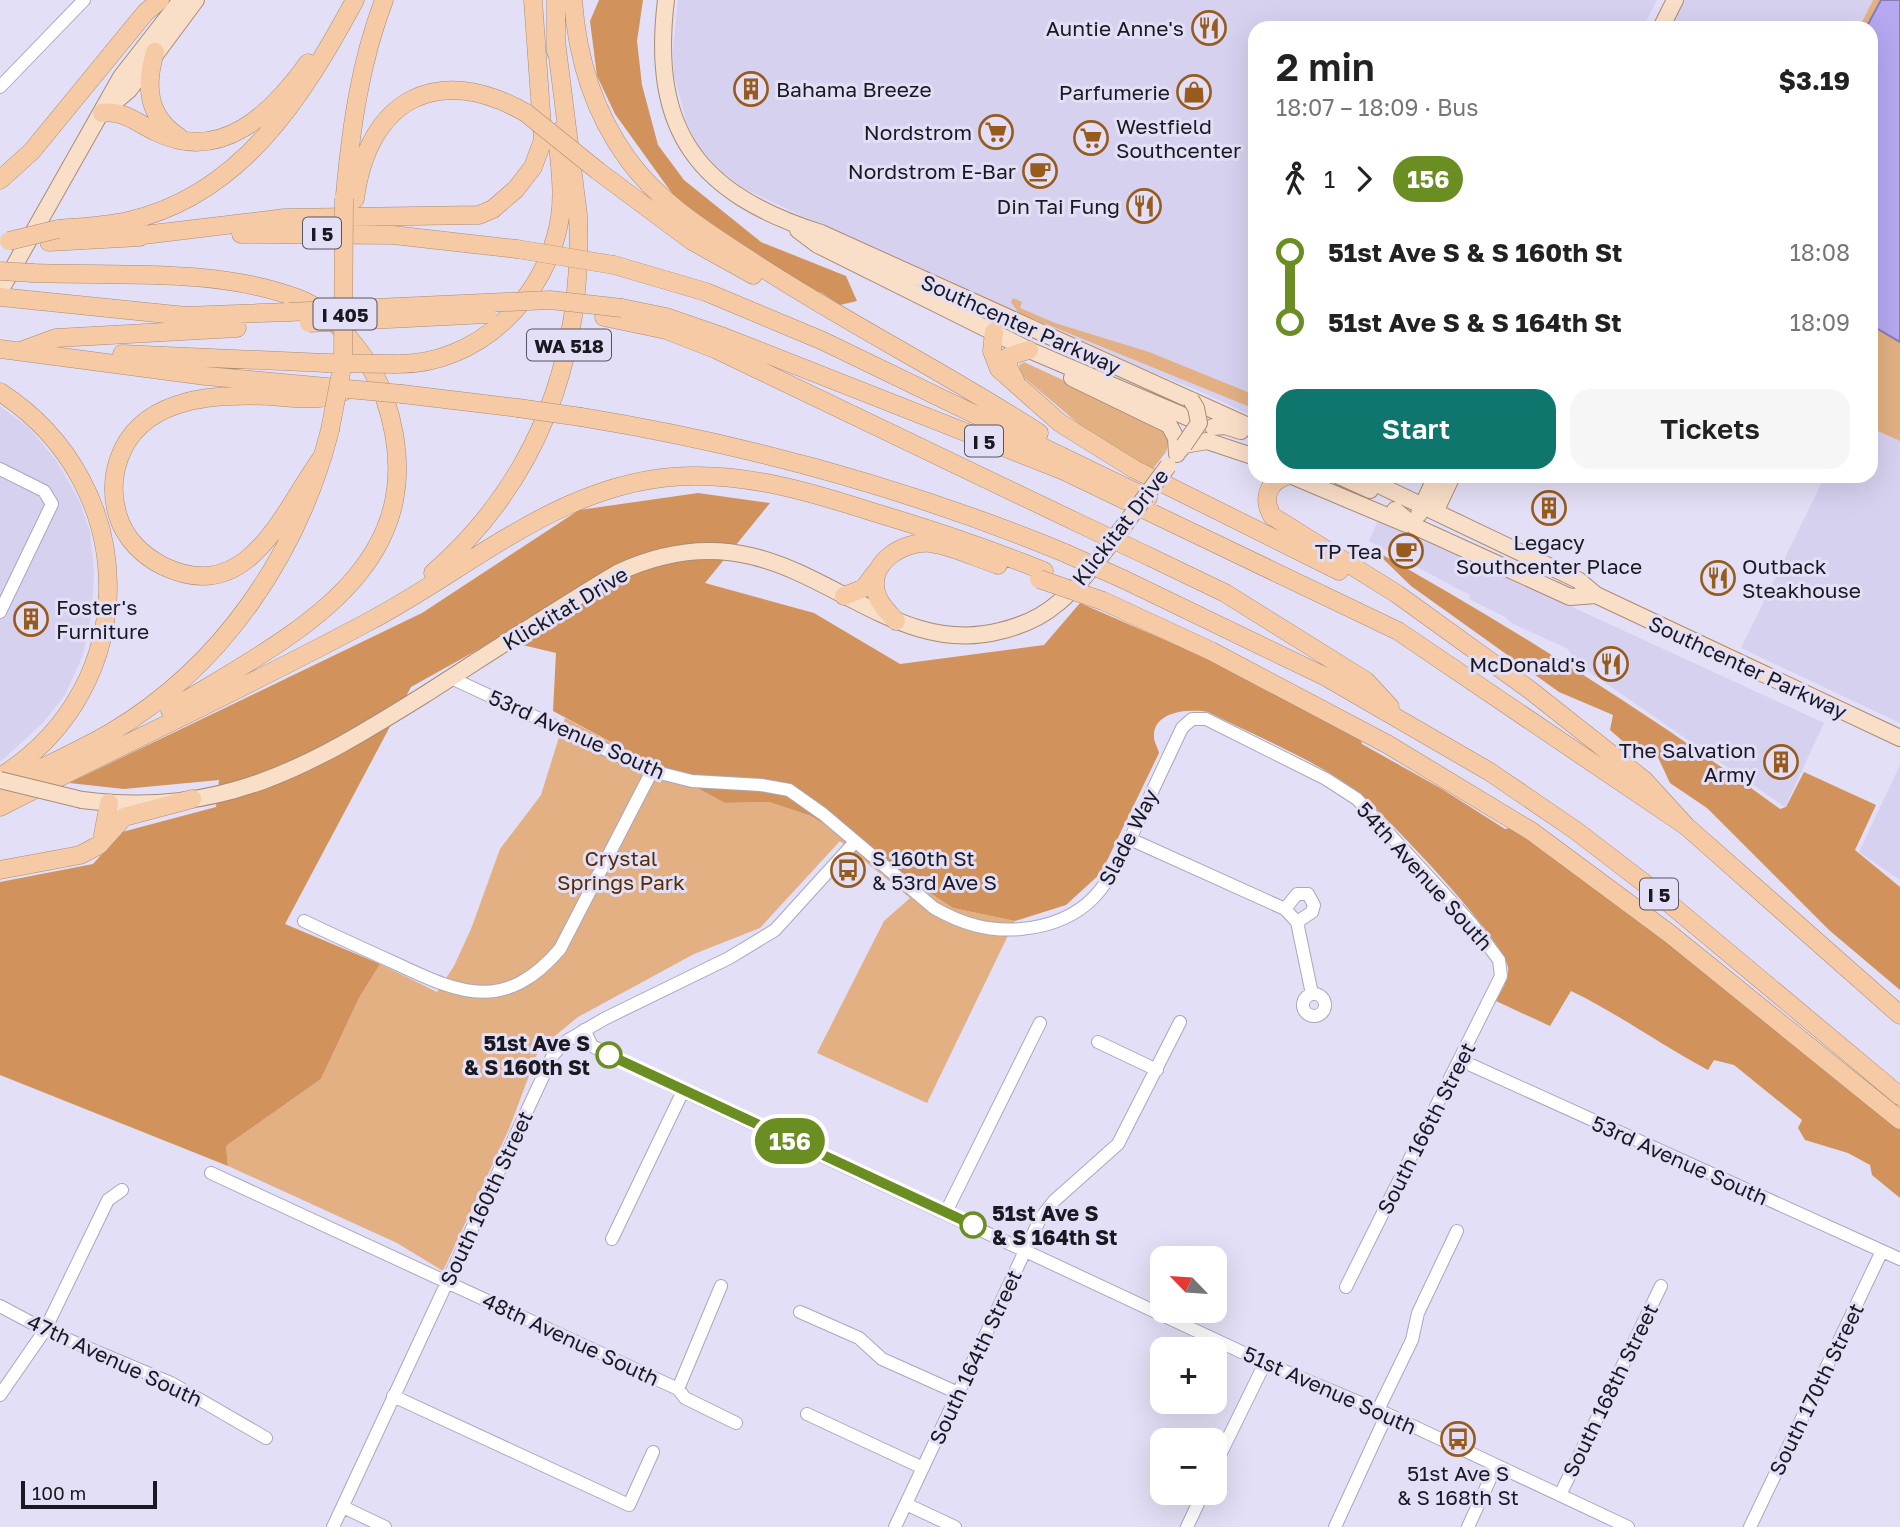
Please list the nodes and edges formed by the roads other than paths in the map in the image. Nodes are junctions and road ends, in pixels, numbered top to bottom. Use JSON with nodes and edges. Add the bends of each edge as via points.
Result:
{"nodes":[{"id":1,"x":84,"y":0,"type":"edge"},
{"id":2,"x":160,"y":0,"type":"edge"},
{"id":3,"x":181,"y":0,"type":"edge"},
{"id":4,"x":196,"y":0,"type":"edge"},
{"id":5,"x":354,"y":0,"type":"edge"},
{"id":6,"x":384,"y":0,"type":"edge"},
{"id":7,"x":533,"y":0,"type":"edge"},
{"id":8,"x":556,"y":0,"type":"edge"},
{"id":9,"x":573,"y":0,"type":"edge"},
{"id":10,"x":666,"y":0,"type":"edge"},
{"id":11,"x":1675,"y":0,"type":"edge"},
{"id":12,"x":1664,"y":21,"type":"edge"},
{"id":13,"x":556,"y":41,"type":"junction"},
{"id":14,"x":155,"y":52,"type":"junction"},
{"id":15,"x":0,"y":87,"type":"edge"},
{"id":16,"x":102,"y":113,"type":"junction"},
{"id":17,"x":185,"y":141,"type":"junction"},
{"id":18,"x":0,"y":180,"type":"edge"},
{"id":19,"x":350,"y":198,"type":"junction"},
{"id":20,"x":786,"y":222,"type":"junction"},
{"id":21,"x":54,"y":235,"type":"junction"},
{"id":22,"x":127,"y":237,"type":"junction"},
{"id":23,"x":5,"y":241,"type":"edge"},
{"id":24,"x":0,"y":271,"type":"edge"},
{"id":25,"x":0,"y":290,"type":"edge"},
{"id":26,"x":0,"y":297,"type":"edge"},
{"id":27,"x":290,"y":318,"type":"junction"},
{"id":28,"x":994,"y":332,"type":"junction"},
{"id":29,"x":11,"y":350,"type":"edge"},
{"id":30,"x":1029,"y":350,"type":"junction"},
{"id":31,"x":88,"y":361,"type":"junction"},
{"id":32,"x":930,"y":367,"type":"junction"},
{"id":33,"x":1019,"y":386,"type":"junction"},
{"id":34,"x":0,"y":392,"type":"edge"},
{"id":35,"x":326,"y":393,"type":"junction"},
{"id":36,"x":1191,"y":400,"type":"junction"},
{"id":37,"x":1189,"y":418,"type":"dead end"},
{"id":38,"x":1230,"y":418,"type":"junction"},
{"id":39,"x":1248,"y":426,"type":"edge"},
{"id":40,"x":1213,"y":427,"type":"junction"},
{"id":41,"x":1228,"y":435,"type":"dead end"},
{"id":42,"x":1248,"y":435,"type":"edge"},
{"id":43,"x":1248,"y":445,"type":"edge"},
{"id":44,"x":1176,"y":455,"type":"junction"},
{"id":45,"x":1248,"y":455,"type":"edge"},
{"id":46,"x":323,"y":456,"type":"junction"},
{"id":47,"x":1087,"y":467,"type":"junction"},
{"id":48,"x":0,"y":469,"type":"edge"},
{"id":49,"x":1274,"y":483,"type":"edge"},
{"id":50,"x":1308,"y":483,"type":"edge"},
{"id":51,"x":1333,"y":483,"type":"edge"},
{"id":52,"x":1354,"y":483,"type":"edge"},
{"id":53,"x":1372,"y":483,"type":"edge"},
{"id":54,"x":1434,"y":483,"type":"edge"},
{"id":55,"x":1447,"y":483,"type":"edge"},
{"id":56,"x":1423,"y":514,"type":"junction"},
{"id":57,"x":1495,"y":563,"type":"junction"},
{"id":58,"x":880,"y":566,"type":"junction"},
{"id":59,"x":1552,"y":568,"type":"junction"},
{"id":60,"x":1041,"y":575,"type":"junction"},
{"id":61,"x":844,"y":596,"type":"junction"},
{"id":62,"x":1596,"y":596,"type":"junction"},
{"id":63,"x":1335,"y":600,"type":"junction"},
{"id":64,"x":0,"y":612,"type":"edge"},
{"id":65,"x":896,"y":621,"type":"junction"},
{"id":66,"x":369,"y":622,"type":"junction"},
{"id":67,"x":1440,"y":626,"type":"junction"},
{"id":68,"x":451,"y":678,"type":"junction"},
{"id":69,"x":1399,"y":718,"type":"junction"},
{"id":70,"x":1192,"y":719,"type":"joint"},
{"id":71,"x":1900,"y":738,"type":"edge"},
{"id":72,"x":75,"y":769,"type":"junction"},
{"id":73,"x":652,"y":771,"type":"junction"},
{"id":74,"x":0,"y":779,"type":"edge"},
{"id":75,"x":0,"y":789,"type":"edge"},
{"id":76,"x":192,"y":799,"type":"junction"},
{"id":77,"x":109,"y":803,"type":"junction"},
{"id":78,"x":0,"y":807,"type":"edge"},
{"id":79,"x":1686,"y":826,"type":"junction"},
{"id":80,"x":1130,"y":839,"type":"junction"},
{"id":81,"x":854,"y":843,"type":"junction"},
{"id":82,"x":99,"y":845,"type":"junction"},
{"id":83,"x":0,"y":870,"type":"edge"},
{"id":84,"x":1285,"y":909,"type":"junction"},
{"id":85,"x":304,"y":922,"type":"dead end"},
{"id":86,"x":1297,"y":922,"type":"junction"},
{"id":87,"x":1501,"y":969,"type":"joint"},
{"id":88,"x":1312,"y":994,"type":"dead end"},
{"id":89,"x":1900,"y":1015,"type":"edge"},
{"id":90,"x":1180,"y":1022,"type":"dead end"},
{"id":91,"x":1040,"y":1023,"type":"dead end"},
{"id":92,"x":584,"y":1030,"type":"junction"},
{"id":93,"x":1098,"y":1042,"type":"dead end"},
{"id":94,"x":1460,"y":1060,"type":"junction"},
{"id":95,"x":1157,"y":1070,"type":"junction"},
{"id":96,"x":682,"y":1091,"type":"junction"},
{"id":97,"x":1900,"y":1096,"type":"edge"},
{"id":98,"x":1900,"y":1119,"type":"edge"},
{"id":99,"x":211,"y":1173,"type":"dead end"},
{"id":100,"x":122,"y":1190,"type":"dead end"},
{"id":101,"x":946,"y":1212,"type":"junction"},
{"id":102,"x":1457,"y":1231,"type":"dead end"},
{"id":103,"x":612,"y":1239,"type":"dead end"},
{"id":104,"x":1024,"y":1250,"type":"junction"},
{"id":105,"x":1882,"y":1251,"type":"junction"},
{"id":106,"x":1900,"y":1259,"type":"edge"},
{"id":107,"x":448,"y":1282,"type":"junction"},
{"id":108,"x":721,"y":1286,"type":"dead end"},
{"id":109,"x":1661,"y":1286,"type":"dead end"},
{"id":110,"x":1346,"y":1287,"type":"dead end"},
{"id":111,"x":0,"y":1306,"type":"edge"},
{"id":112,"x":800,"y":1312,"type":"dead end"},
{"id":113,"x":45,"y":1330,"type":"junction"},
{"id":114,"x":1265,"y":1363,"type":"junction"},
{"id":115,"x":678,"y":1389,"type":"junction"},
{"id":116,"x":956,"y":1392,"type":"junction"},
{"id":117,"x":0,"y":1395,"type":"edge"},
{"id":118,"x":393,"y":1396,"type":"junction"},
{"id":119,"x":1383,"y":1412,"type":"junction"},
{"id":120,"x":807,"y":1415,"type":"dead end"},
{"id":121,"x":736,"y":1423,"type":"dead end"},
{"id":122,"x":266,"y":1438,"type":"dead end"},
{"id":123,"x":1227,"y":1440,"type":"edge"},
{"id":124,"x":653,"y":1452,"type":"dead end"},
{"id":125,"x":1496,"y":1466,"type":"junction"},
{"id":126,"x":923,"y":1468,"type":"junction"},
{"id":127,"x":1560,"y":1495,"type":"junction"},
{"id":128,"x":906,"y":1504,"type":"junction"},
{"id":129,"x":1197,"y":1505,"type":"edge"},
{"id":130,"x":342,"y":1507,"type":"junction"},
{"id":131,"x":333,"y":1527,"type":"edge"},
{"id":132,"x":385,"y":1527,"type":"edge"},
{"id":133,"x":895,"y":1527,"type":"edge"},
{"id":134,"x":956,"y":1527,"type":"edge"},
{"id":135,"x":1187,"y":1527,"type":"edge"},
{"id":136,"x":1335,"y":1527,"type":"edge"},
{"id":137,"x":1468,"y":1527,"type":"edge"},
{"id":138,"x":1628,"y":1527,"type":"edge"},
{"id":139,"x":1750,"y":1527,"type":"edge"}],
"edges":[{"from":1,"to":15,"type":"street"},
{"from":2,"to":18,"type":"highway","via":[[32,151]]},
{"from":3,"to":16,"type":"main road","via":[[121,77]]},
{"from":4,"to":14,"type":"main road"},
{"from":5,"to":17,"type":"highway","via":[[265,114],[223,139]]},
{"from":5,"to":21,"type":"highway","via":[[304,89],[242,162],[170,207],[128,221]]},
{"from":6,"to":19,"type":"highway","number":"I 405","via":[[353,114]]},
{"from":7,"to":22,"type":"highway","via":[[542,139],[525,178],[493,209],[463,217],[285,218]]},
{"from":8,"to":13,"type":"highway"},
{"from":9,"to":32,"type":"highway","via":[[582,63],[604,122],[652,188],[759,266]]},
{"from":10,"to":20,"type":"main road","name":"Southcenter Parkway","via":[[662,57],[666,92],[694,157],[718,181]]},
{"from":11,"to":12,"type":"main road"},
{"from":13,"to":31,"type":"highway","bridge":true,"via":[[562,201],[554,243],[519,307],[478,342],[444,357],[395,364],[113,354]]},
{"from":13,"to":66,"type":"highway","number":"WA 518","via":[[580,245],[571,335],[561,377],[545,424],[515,481],[490,515],[462,548]]},
{"from":14,"to":16,"type":"main road","via":[[129,90]]},
{"from":14,"to":17,"type":"highway","via":[[148,82],[152,105],[163,124]]},
{"from":16,"to":17,"type":"highway","via":[[123,114],[159,134]]},
{"from":16,"to":25,"type":"main road"},
{"from":19,"to":32,"type":"highway","bridge":true,"via":[[375,133],[394,112],[419,97],[450,90],[476,91],[526,113],[598,172],[707,250]]},
{"from":19,"to":46,"type":"highway","number":"I 405","bridge":true,"via":[[343,362]]},
{"from":20,"to":28,"type":"main road","name":"Southcenter Parkway","via":[[818,245]]},
{"from":20,"to":36,"type":"main road","name":"Southcenter Parkway","via":[[821,233]]},
{"from":21,"to":22,"type":"highway","number":"I 5"},
{"from":21,"to":23,"type":"highway","bridge":true},
{"from":22,"to":47,"type":"highway","number":"I 5","bridge":true,"via":[[393,234],[614,265],[683,283],[760,313]]},
{"from":24,"to":72,"type":"highway","bridge":true,"via":[[206,279],[256,285],[300,299],[340,328],[379,379],[391,417],[394,499],[370,560],[351,587],[328,609]]},
{"from":26,"to":27,"type":"highway","number":"I 5","via":[[186,316]]},
{"from":27,"to":29,"type":"highway","number":"I 5","via":[[56,338]]},
{"from":27,"to":63,"type":"highway","number":"I 5","bridge":true,"via":[[550,300],[666,317],[1063,471]]},
{"from":27,"to":69,"type":"highway","number":"I 5","bridge":true,"via":[[589,313],[666,330],[715,349],[1225,593],[1366,681]]},
{"from":28,"to":30,"type":"main road","name":"Southcenter Parkway"},
{"from":28,"to":33,"type":"highway","via":[[996,364]]},
{"from":29,"to":31,"type":"highway","number":"I 5"},
{"from":30,"to":33,"type":"highway","via":[[1012,353],[1007,361]]},
{"from":30,"to":37,"type":"main road","name":"Southcenter Parkway"},
{"from":30,"to":44,"type":"main road","via":[[1052,368],[1169,425],[1176,438]]},
{"from":31,"to":35,"type":"highway","number":"I 5"},
{"from":32,"to":47,"type":"highway"},
{"from":33,"to":67,"type":"highway","via":[[1060,423],[1134,469]]},
{"from":34,"to":74,"type":"highway","via":[[48,430],[81,474],[94,502],[107,563],[102,639],[93,668],[79,696],[40,746]]},
{"from":35,"to":46,"type":"highway","via":[[214,397],[157,414],[136,430],[118,460],[114,481],[118,517],[135,545],[153,560],[183,573],[222,572],[263,547]]},
{"from":35,"to":69,"type":"highway","number":"I 5","bridge":true,"via":[[348,389],[402,394],[581,417],[762,453],[850,477],[998,525],[1065,553],[1204,616]]},
{"from":36,"to":38,"type":"main road","name":"Southcenter Parkway"},
{"from":36,"to":44,"type":"main road","name":"Klickitat Drive","bridge":true,"via":[[1199,424]]},
{"from":38,"to":39,"type":"main road","name":"Southcenter Parkway"},
{"from":38,"to":40,"type":"main road"},
{"from":40,"to":42,"type":"main road","via":[[1225,426]]},
{"from":40,"to":44,"type":"main road"},
{"from":41,"to":43,"type":"main road"},
{"from":44,"to":45,"type":"main road","via":[[1206,441]]},
{"from":44,"to":65,"type":"main road","name":"Klickitat Drive","bridge":true,"via":[[1098,561],[1058,603],[1028,621],[966,636]]},
{"from":46,"to":75,"type":"highway","via":[[281,559],[232,630],[167,693],[110,733]]},
{"from":47,"to":63,"type":"highway","number":"I 5"},
{"from":48,"to":64,"type":"street","via":[[44,491],[52,504]]},
{"from":49,"to":67,"type":"highway","via":[[1267,508],[1272,516]]},
{"from":50,"to":56,"type":"main road","via":[[1392,520]]},
{"from":51,"to":56,"type":"main road","name":"Southcenter Parkway","via":[[1395,510]]},
{"from":52,"to":56,"type":"main road"},
{"from":53,"to":56,"type":"main road","name":"Southcenter Parkway"},
{"from":54,"to":56,"type":"main road"},
{"from":55,"to":56,"type":"main road"},
{"from":56,"to":57,"type":"main road","name":"Southcenter Parkway"},
{"from":56,"to":59,"type":"main road","name":"Southcenter Parkway"},
{"from":57,"to":59,"type":"main road","via":[[1503,558]]},
{"from":57,"to":62,"type":"main road","name":"Southcenter Parkway","via":[[1570,597]]},
{"from":58,"to":60,"type":"highway","via":[[905,547],[933,543]]},
{"from":58,"to":61,"type":"highway","via":[[863,588]]},
{"from":58,"to":65,"type":"highway","via":[[876,592]]},
{"from":59,"to":62,"type":"main road","name":"Southcenter Parkway"},
{"from":60,"to":66,"type":"highway","via":[[973,543],[787,487],[727,478],[656,478],[608,489],[518,528]]},
{"from":60,"to":98,"type":"highway","bridge":true,"via":[[1211,652],[1387,744],[1531,831],[1670,934]]},
{"from":61,"to":65,"type":"main road","name":"Klickitat Drive"},
{"from":61,"to":68,"type":"main road","name":"Klickitat Drive","via":[[754,556],[713,551],[672,554],[617,573]]},
{"from":62,"to":71,"type":"main road","name":"Southcenter Parkway"},
{"from":63,"to":79,"type":"highway","number":"I 5","via":[[1410,638]]},
{"from":66,"to":72,"type":"highway","number":"WA 518"},
{"from":67,"to":79,"type":"highway","via":[[1644,780]]},
{"from":68,"to":73,"type":"street","name":"53rd Avenue South"},
{"from":68,"to":76,"type":"main road","name":"Klickitat Drive","via":[[308,764],[253,786]]},
{"from":69,"to":97,"type":"highway","number":"I 5","via":[[1575,830],[1653,889]]},
{"from":70,"to":80,"type":"street","name":"Slade Way","via":[[1182,728]]},
{"from":70,"to":87,"type":"street","name":"54th Avenue South","via":[[1206,719],[1357,799],[1472,924]]},
{"from":72,"to":78,"type":"highway","number":"WA 518"},
{"from":73,"to":81,"type":"street","name":"53rd Avenue South","via":[[692,782],[789,790]]},
{"from":73,"to":85,"type":"street","via":[[570,932],[536,974],[504,989],[456,990]]},
{"from":74,"to":77,"type":"main road","name":"Klickitat Drive","bridge":true},
{"from":76,"to":77,"type":"main road","name":"Klickitat Drive"},
{"from":76,"to":82,"type":"highway","via":[[124,817]]},
{"from":77,"to":82,"type":"highway"},
{"from":79,"to":89,"type":"highway","number":"I 5"},
{"from":80,"to":81,"type":"street","name":"Slade Way","via":[[1112,876],[1092,901],[1056,923],[1010,930],[975,927],[953,919]]},
{"from":80,"to":84,"type":"street"},
{"from":81,"to":92,"type":"street","name":"South 160th Street","via":[[775,930]]},
{"from":82,"to":83,"type":"highway","via":[[80,855]]},
{"from":84,"to":86,"type":"street"},
{"from":84,"to":86,"type":"street","via":[[1297,894],[1308,894],[1312,912]]},
{"from":86,"to":88,"type":"street"},
{"from":87,"to":94,"type":"street","name":"South 166th Street","via":[[1502,976]]},
{"from":90,"to":95,"type":"street","name":"South 164th Street"},
{"from":91,"to":101,"type":"street"},
{"from":92,"to":96,"type":"street","name":"51st Avenue South","via":[[592,1046]]},
{"from":92,"to":107,"type":"street","name":"South 160th Street","via":[[565,1042],[545,1068]]},
{"from":93,"to":95,"type":"street"},
{"from":94,"to":105,"type":"street","name":"53rd Avenue South"},
{"from":94,"to":110,"type":"street","name":"South 166th Street"},
{"from":95,"to":104,"type":"street","name":"South 164th Street","via":[[1118,1143],[1047,1208]]},
{"from":96,"to":101,"type":"street","name":"51st Avenue South"},
{"from":96,"to":103,"type":"street"},
{"from":99,"to":107,"type":"street","name":"48th Avenue South"},
{"from":100,"to":113,"type":"street","via":[[108,1200]]},
{"from":101,"to":104,"type":"street","name":"51st Avenue South"},
{"from":102,"to":119,"type":"street","via":[[1418,1313]]},
{"from":104,"to":114,"type":"street","name":"51st Avenue South"},
{"from":104,"to":116,"type":"street","name":"South 164th Street"},
{"from":105,"to":106,"type":"street","name":"53rd Avenue South"},
{"from":105,"to":139,"type":"street","name":"South 170th Street"},
{"from":107,"to":115,"type":"street","name":"48th Avenue South"},
{"from":107,"to":118,"type":"street","name":"South 160th Street"},
{"from":108,"to":115,"type":"street"},
{"from":109,"to":127,"type":"street","name":"South 168th Street"},
{"from":111,"to":113,"type":"street","name":"47th Avenue South"},
{"from":112,"to":116,"type":"street","via":[[859,1338],[882,1359]]},
{"from":113,"to":117,"type":"street"},
{"from":113,"to":122,"type":"street","name":"47th Avenue South","via":[[171,1383]]},
{"from":114,"to":119,"type":"street","name":"51st Avenue South"},
{"from":114,"to":123,"type":"street"},
{"from":115,"to":121,"type":"street","name":"48th Avenue South","via":[[685,1398]]},
{"from":116,"to":126,"type":"street","name":"South 164th Street"},
{"from":118,"to":124,"type":"street","via":[[629,1505]]},
{"from":118,"to":130,"type":"street","name":"South 160th Street"},
{"from":119,"to":125,"type":"street","name":"51st Avenue South"},
{"from":119,"to":136,"type":"street"},
{"from":120,"to":126,"type":"street"},
{"from":125,"to":127,"type":"street","name":"51st Avenue South"},
{"from":125,"to":137,"type":"street"},
{"from":126,"to":128,"type":"street","name":"South 164th Street"},
{"from":127,"to":138,"type":"street","name":"51st Avenue South"},
{"from":128,"to":133,"type":"street","name":"South 164th Street"},
{"from":128,"to":134,"type":"street"},
{"from":129,"to":135,"type":"street"},
{"from":130,"to":131,"type":"street","name":"South 160th Street"},
{"from":130,"to":132,"type":"street"}]}
